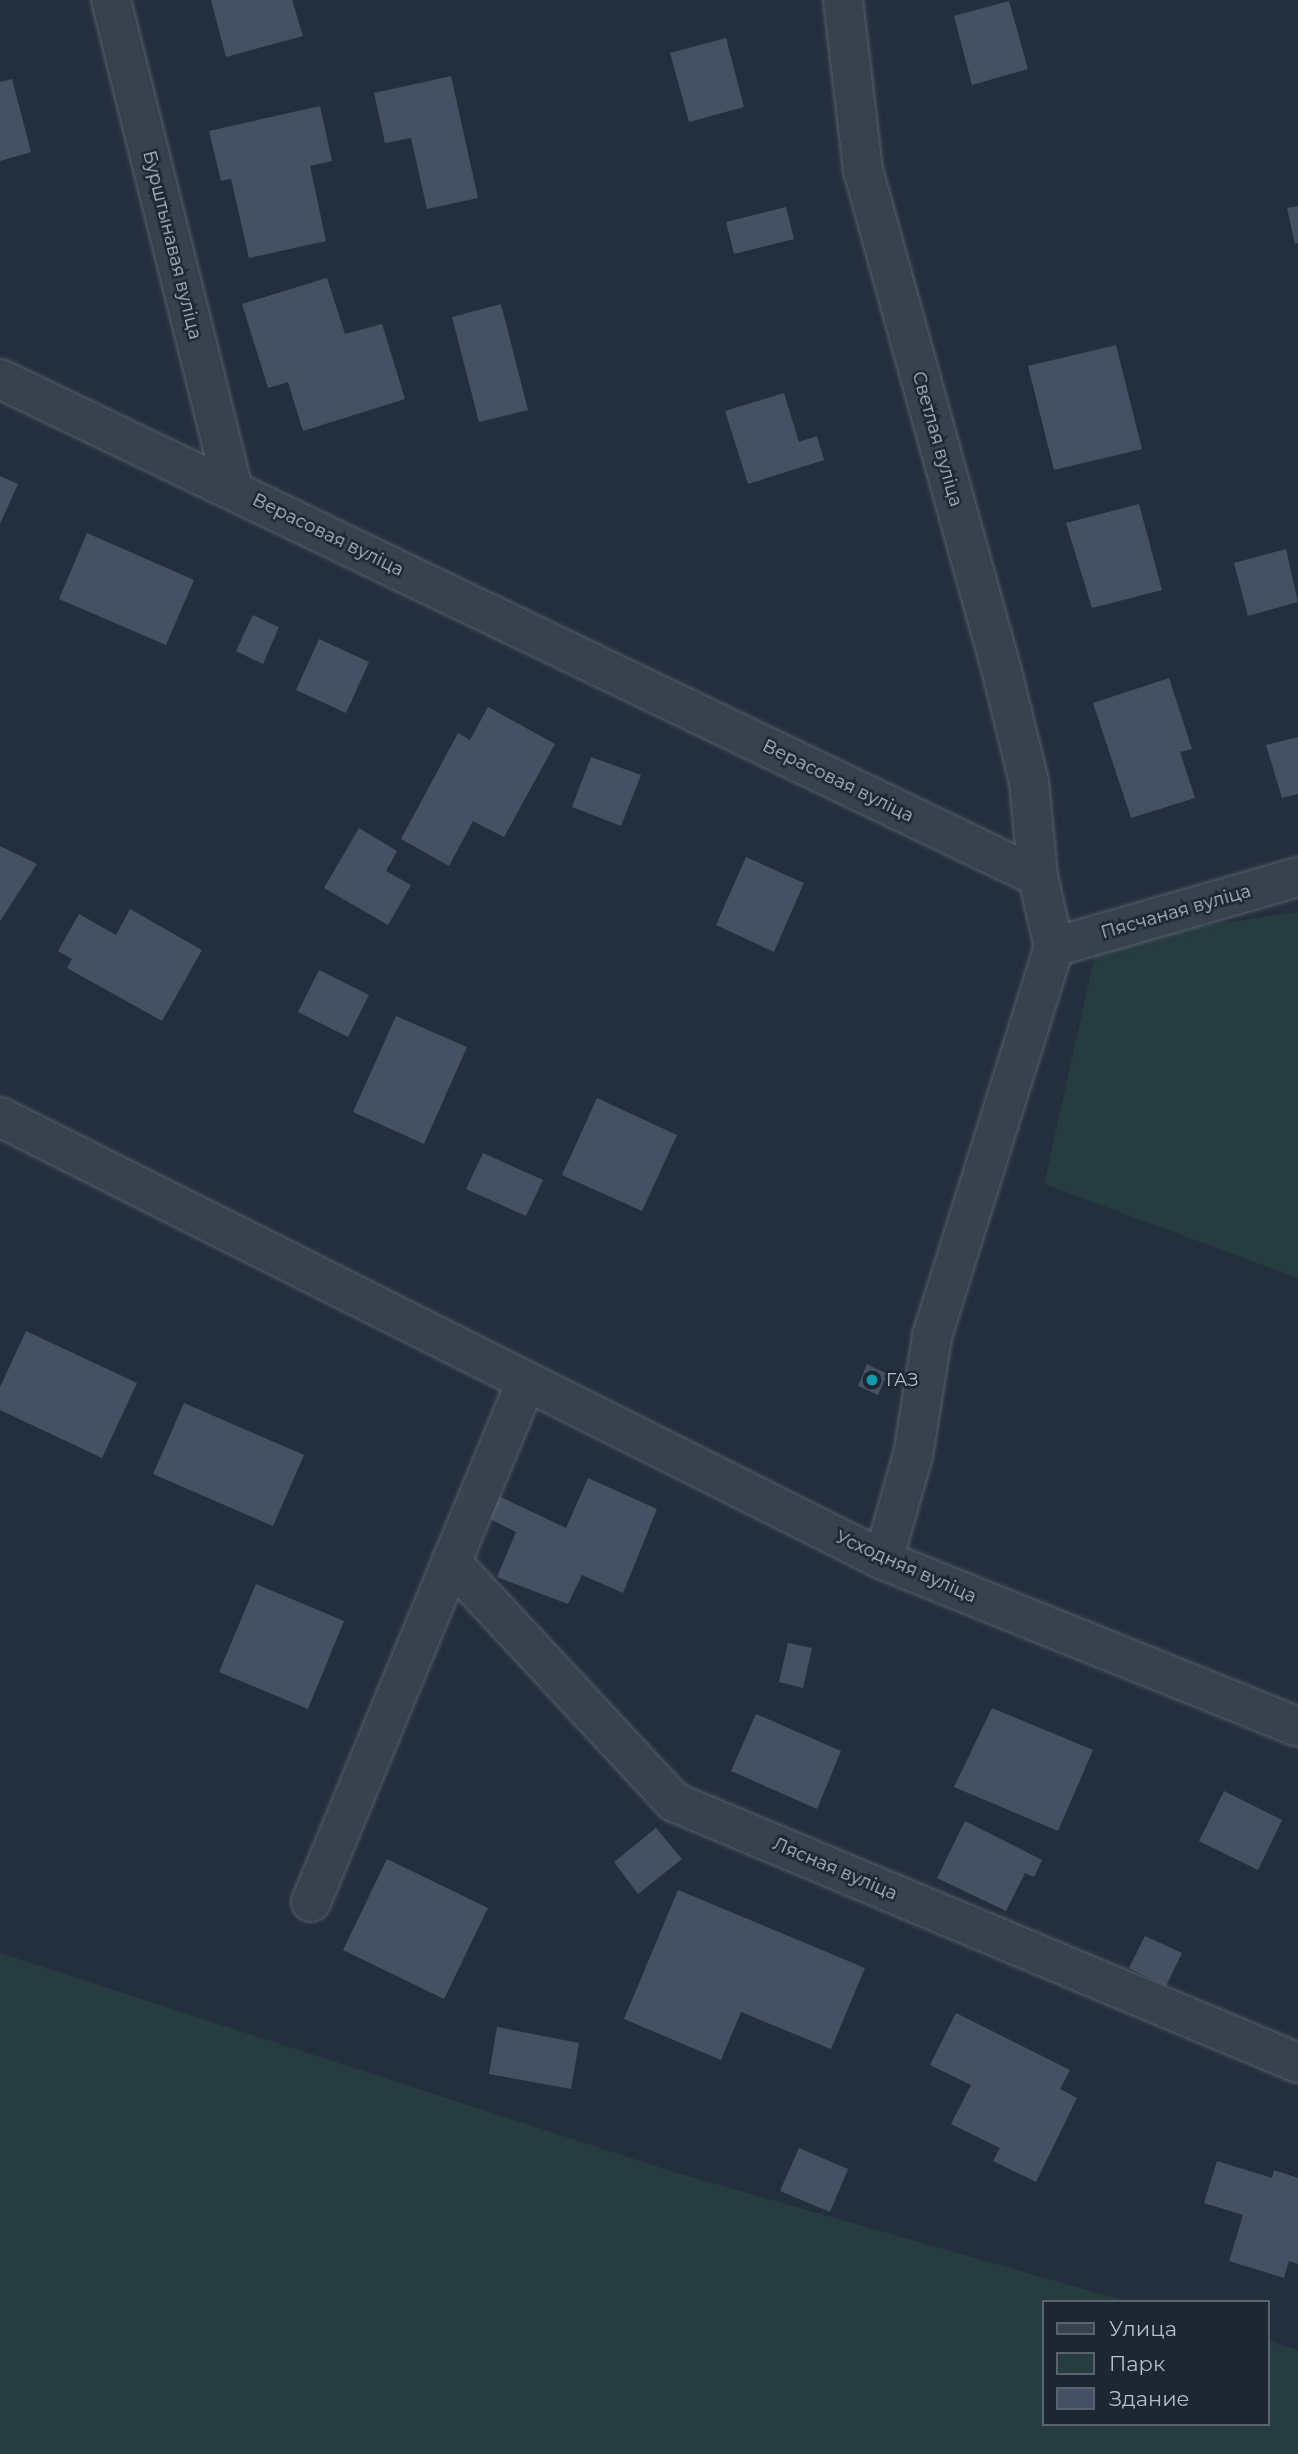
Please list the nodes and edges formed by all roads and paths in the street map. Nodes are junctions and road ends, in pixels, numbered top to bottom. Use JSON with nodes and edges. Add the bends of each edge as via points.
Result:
{"nodes":[{"id":1,"x":111,"y":0,"type":"edge"},
{"id":2,"x":843,"y":0,"type":"edge"},
{"id":3,"x":0,"y":379,"type":"edge"},
{"id":4,"x":233,"y":489,"type":"junction"},
{"id":5,"x":1038,"y":877,"type":"junction"},
{"id":6,"x":1298,"y":877,"type":"edge"},
{"id":7,"x":1054,"y":947,"type":"junction"},
{"id":8,"x":0,"y":1117,"type":"edge"},
{"id":9,"x":526,"y":1382,"type":"junction"},
{"id":10,"x":883,"y":1560,"type":"junction"},
{"id":11,"x":451,"y":1562,"type":"junction"},
{"id":12,"x":1298,"y":1727,"type":"edge"},
{"id":13,"x":311,"y":1902,"type":"dead end"},
{"id":14,"x":1298,"y":2063,"type":"edge"}],
"edges":[{"from":1,"to":4,"type":"street","name":"Бурштынавая вуліца"},
{"from":2,"to":5,"type":"street","name":"Светлая вуліца","via":[[863,170],[1002,672],[1029,782]]},
{"from":3,"to":4,"type":"street","name":"Верасовая вуліца"},
{"from":4,"to":5,"type":"street","name":"Верасовая вуліца"},
{"from":5,"to":7,"type":"street"},
{"from":6,"to":7,"type":"street","name":"Пясчаная вуліца"},
{"from":7,"to":10,"type":"street","via":[[932,1337],[913,1455]]},
{"from":8,"to":9,"type":"street","name":"Усходняя вуліца"},
{"from":9,"to":10,"type":"street","name":"Усходняя вуліца"},
{"from":9,"to":11,"type":"street"},
{"from":10,"to":12,"type":"street","name":"Усходняя вуліца"},
{"from":11,"to":13,"type":"street"},
{"from":11,"to":14,"type":"street","name":"Лясная вуліца","via":[[674,1802]]}]}
